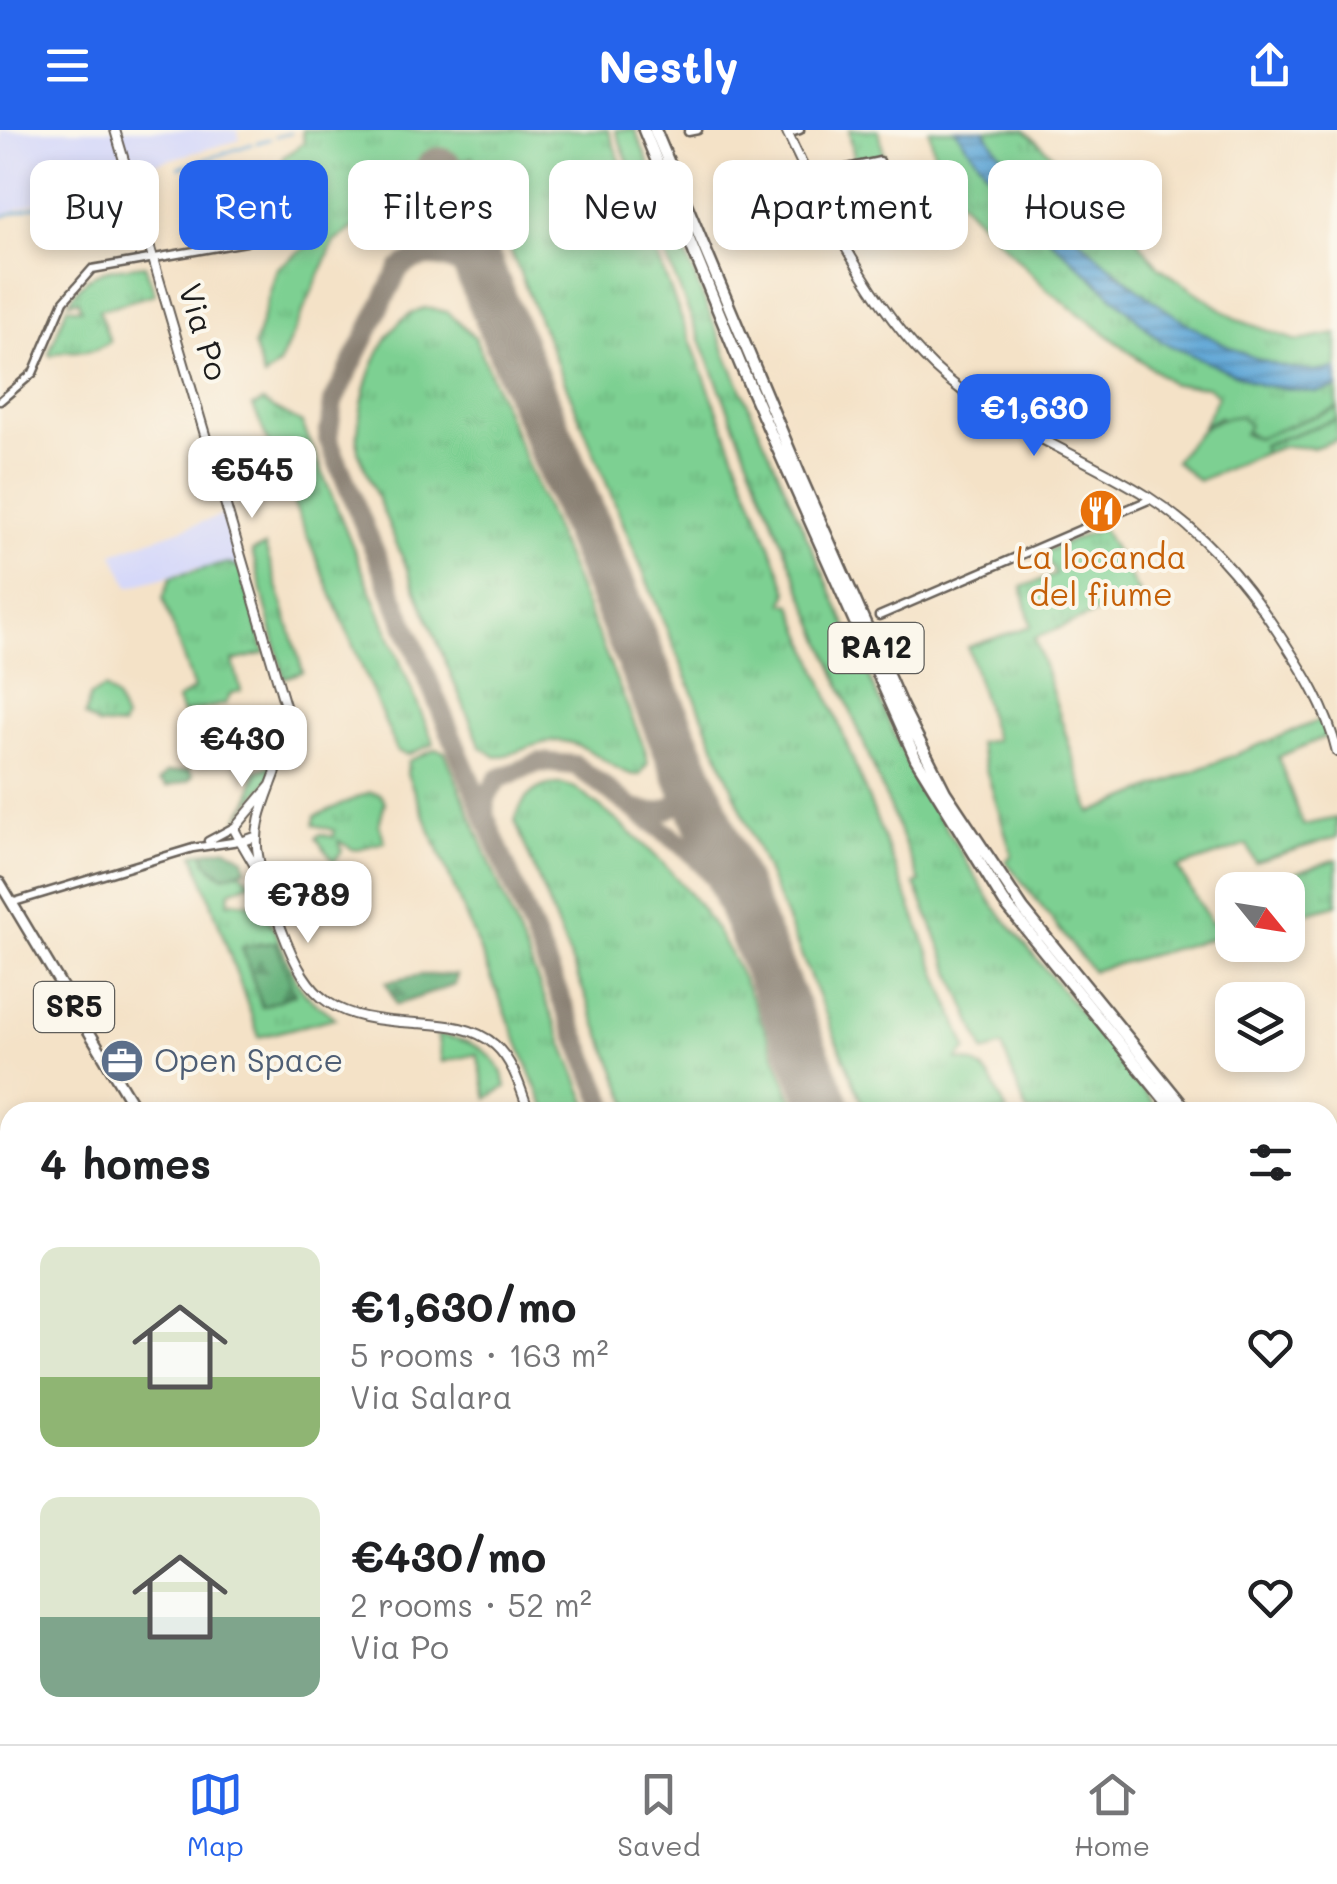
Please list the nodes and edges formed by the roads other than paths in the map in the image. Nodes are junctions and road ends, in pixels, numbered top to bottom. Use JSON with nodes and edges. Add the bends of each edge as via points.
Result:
{"nodes":[{"id":1,"x":115,"y":130,"type":"edge"},
{"id":2,"x":644,"y":130,"type":"edge"},
{"id":3,"x":655,"y":130,"type":"edge"},
{"id":4,"x":698,"y":130,"type":"edge"},
{"id":5,"x":800,"y":130,"type":"edge"},
{"id":6,"x":688,"y":132,"type":"edge"},
{"id":7,"x":787,"y":132,"type":"edge"},
{"id":8,"x":802,"y":160,"type":"edge"},
{"id":9,"x":205,"y":250,"type":"edge"},
{"id":10,"x":850,"y":250,"type":"edge"},
{"id":11,"x":154,"y":260,"type":"junction"},
{"id":12,"x":0,"y":401,"type":"edge"},
{"id":13,"x":1151,"y":499,"type":"junction"},
{"id":14,"x":880,"y":616,"type":"dead end"},
{"id":15,"x":1337,"y":752,"type":"edge"},
{"id":16,"x":274,"y":782,"type":"junction"},
{"id":17,"x":238,"y":824,"type":"junction"},
{"id":18,"x":255,"y":832,"type":"junction"},
{"id":19,"x":240,"y":842,"type":"junction"},
{"id":20,"x":193,"y":848,"type":"junction"},
{"id":21,"x":0,"y":883,"type":"edge"},
{"id":22,"x":264,"y":883,"type":"junction"},
{"id":23,"x":11,"y":903,"type":"junction"},
{"id":24,"x":131,"y":1102,"type":"edge"},
{"id":25,"x":526,"y":1102,"type":"edge"},
{"id":26,"x":1167,"y":1102,"type":"edge"},
{"id":27,"x":1180,"y":1102,"type":"edge"}],
"edges":[{"from":1,"to":11,"type":"street","name":"Via Po"},
{"from":2,"to":26,"type":"highway","number":"RA12","via":[[741,366],[931,787],[1004,902]]},
{"from":3,"to":27,"type":"highway","number":"RA12","via":[[931,765],[1016,900]]},
{"from":4,"to":6,"type":"street"},
{"from":5,"to":7,"type":"street"},
{"from":7,"to":8,"type":"street"},
{"from":9,"to":11,"type":"street"},
{"from":10,"to":13,"type":"street","via":[[908,339],[934,366],[998,416]]},
{"from":11,"to":12,"type":"street","via":[[104,264],[79,279],[37,367]]},
{"from":11,"to":16,"type":"street","name":"Via Po","via":[[286,709],[286,748]]},
{"from":13,"to":14,"type":"street"},
{"from":13,"to":15,"type":"street","via":[[1217,550],[1248,585],[1316,692]]},
{"from":16,"to":17,"type":"street","name":"Via Po"},
{"from":16,"to":18,"type":"street","name":"Via Po"},
{"from":17,"to":18,"type":"street"},
{"from":17,"to":19,"type":"street"},
{"from":17,"to":20,"type":"street"},
{"from":18,"to":19,"type":"street"},
{"from":18,"to":22,"type":"street"},
{"from":19,"to":20,"type":"street"},
{"from":19,"to":22,"type":"street"},
{"from":20,"to":23,"type":"street"},
{"from":21,"to":23,"type":"main road","number":"SR5"},
{"from":22,"to":25,"type":"street","via":[[296,966],[318,996],[358,1018],[448,1025],[482,1036],[510,1063]]},
{"from":23,"to":24,"type":"main road","number":"SR5"}]}
